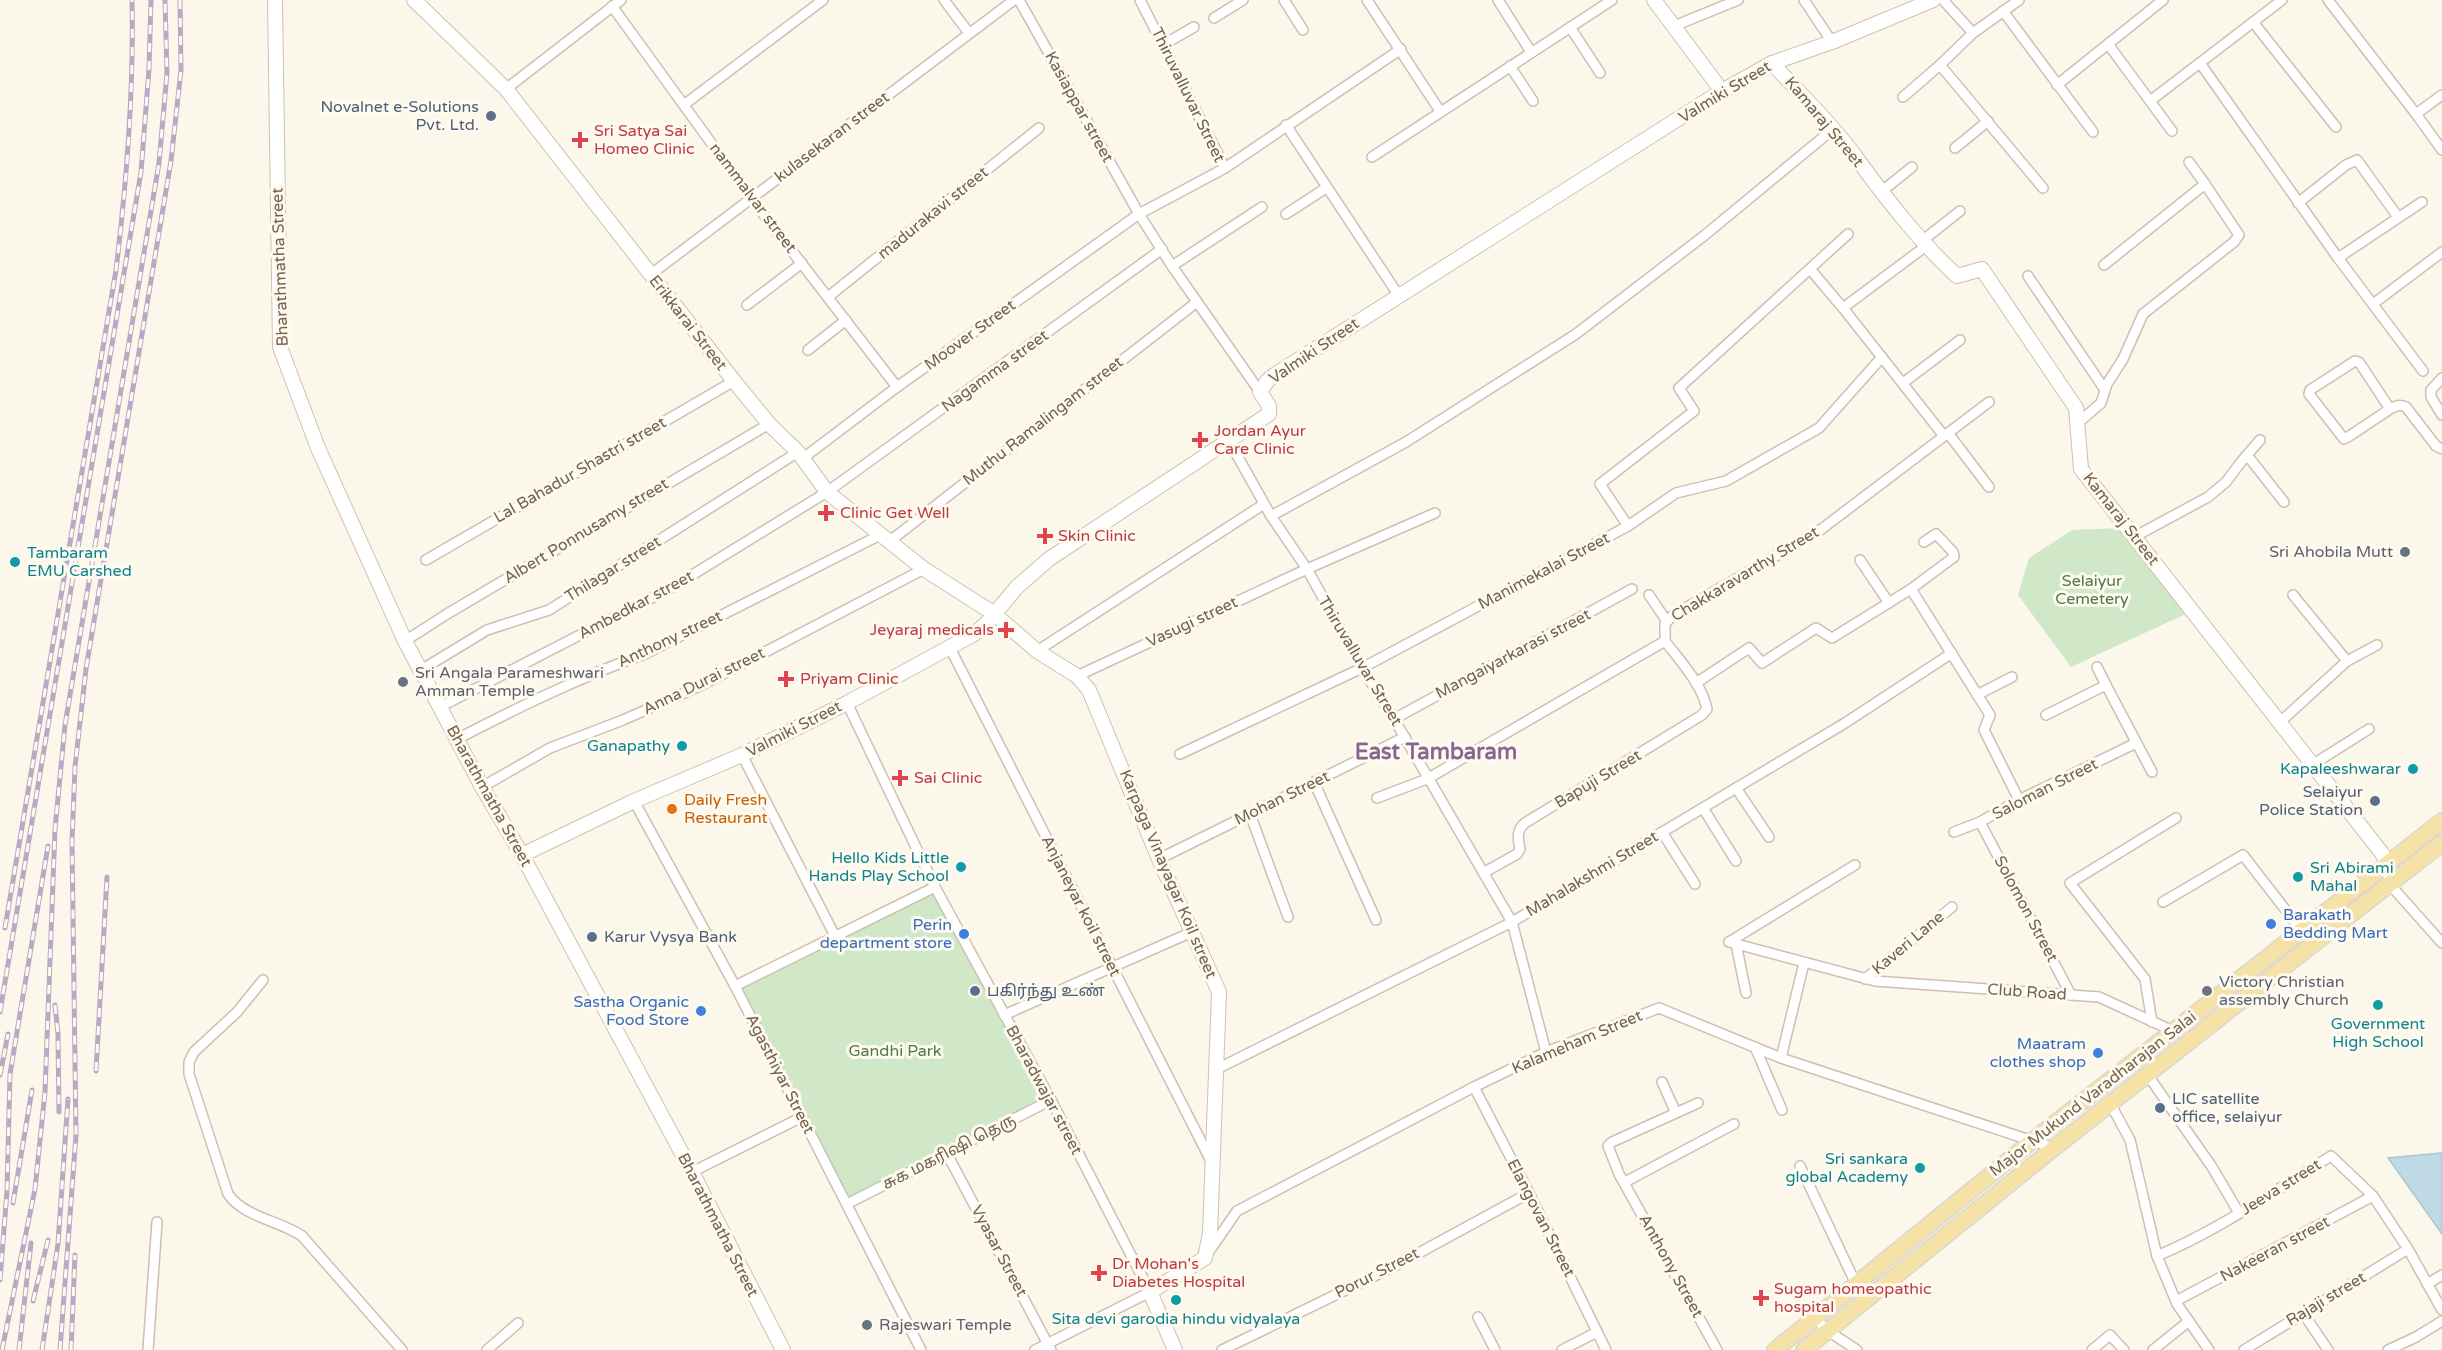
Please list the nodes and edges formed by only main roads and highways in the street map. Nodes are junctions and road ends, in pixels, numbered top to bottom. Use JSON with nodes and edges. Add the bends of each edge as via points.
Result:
{"nodes":[{"id":1,"x":2442,"y":821,"type":"edge"},
{"id":2,"x":2442,"y":843,"type":"edge"},
{"id":3,"x":1775,"y":1350,"type":"edge"},
{"id":4,"x":1804,"y":1350,"type":"edge"}],
"edges":[{"from":1,"to":3,"type":"main road","name":"Major Mukund Varadharajan Salai","via":[[2032,1141]]},
{"from":2,"to":4,"type":"main road","name":"Major Mukund Varadharajan Salai"}]}
